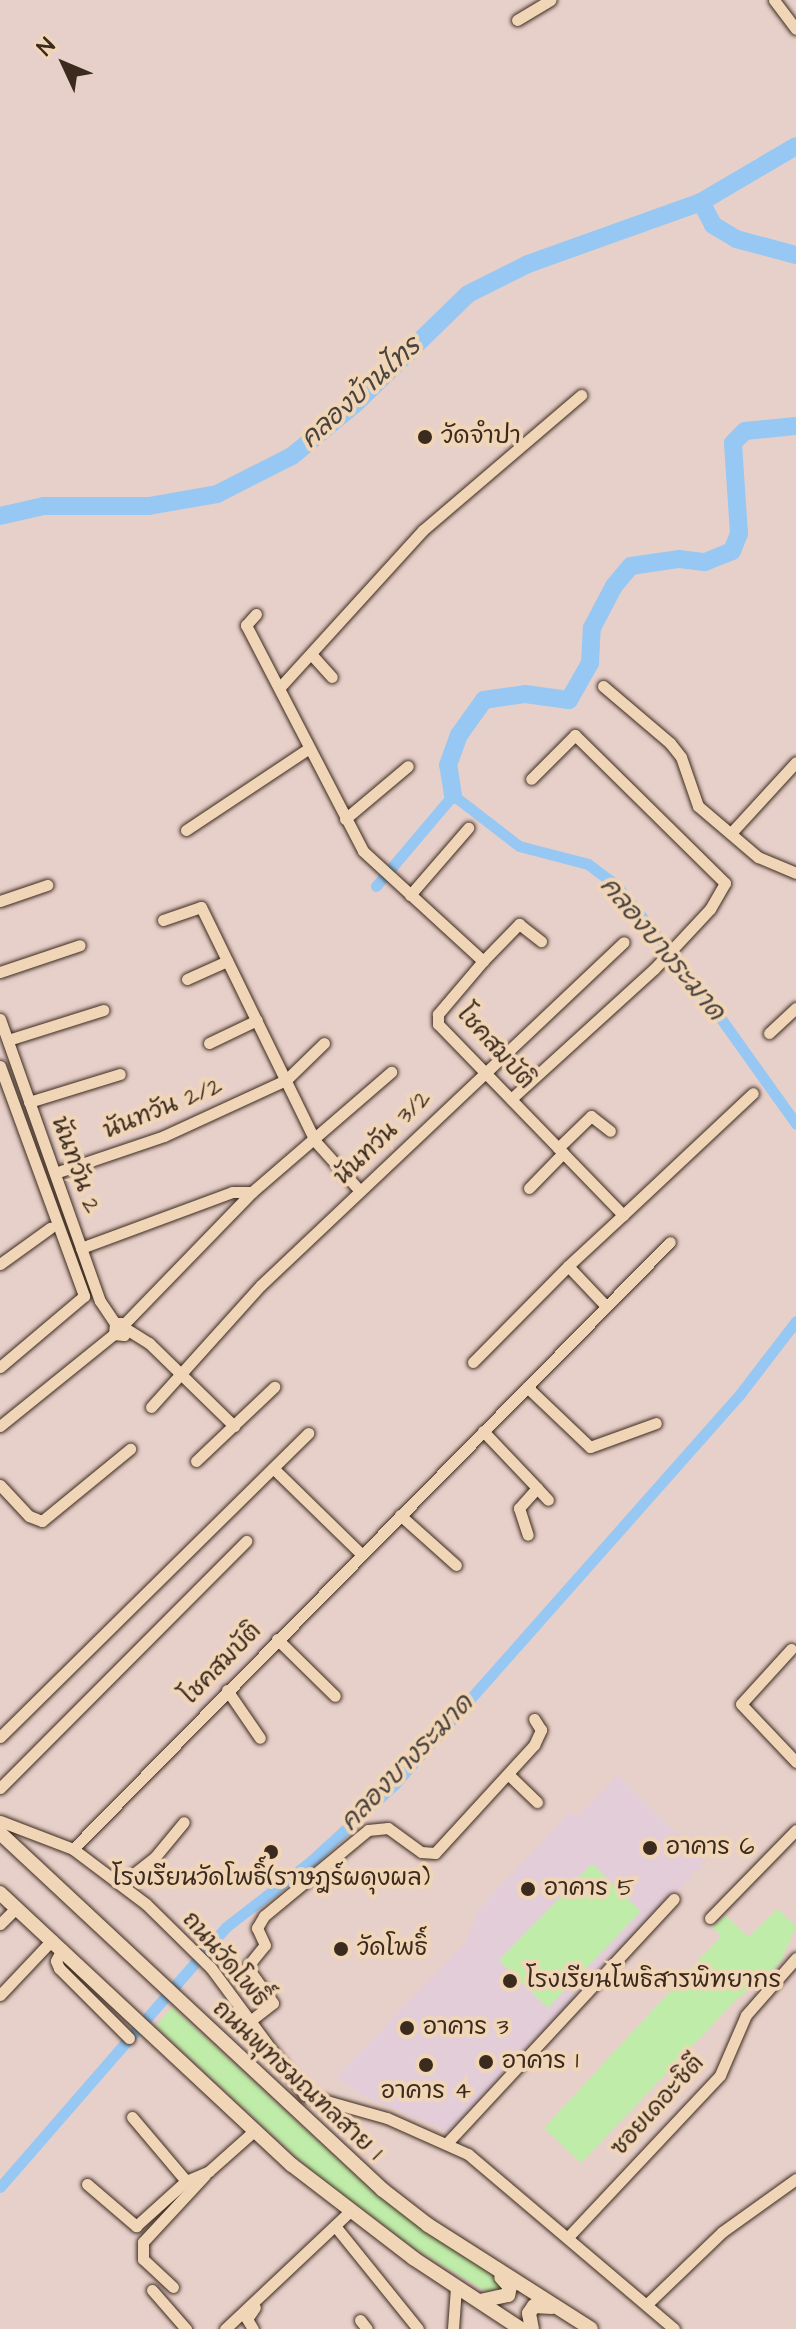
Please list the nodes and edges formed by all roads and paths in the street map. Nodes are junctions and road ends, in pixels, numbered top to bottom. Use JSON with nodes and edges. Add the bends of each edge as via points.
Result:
{"nodes":[{"id":1,"x":550,"y":0,"type":"edge"},
{"id":2,"x":774,"y":0,"type":"edge"},
{"id":3,"x":517,"y":20,"type":"dead end"},
{"id":4,"x":796,"y":29,"type":"edge"},
{"id":5,"x":581,"y":395,"type":"dead end"},
{"id":6,"x":256,"y":614,"type":"dead end"},
{"id":7,"x":311,"y":654,"type":"junction"},
{"id":8,"x":332,"y":677,"type":"dead end"},
{"id":9,"x":281,"y":686,"type":"junction"},
{"id":10,"x":603,"y":686,"type":"dead end"},
{"id":11,"x":308,"y":749,"type":"junction"},
{"id":12,"x":796,"y":762,"type":"edge"},
{"id":13,"x":408,"y":766,"type":"dead end"},
{"id":14,"x":531,"y":779,"type":"dead end"},
{"id":15,"x":345,"y":819,"type":"junction"},
{"id":16,"x":468,"y":828,"type":"dead end"},
{"id":17,"x":186,"y":830,"type":"dead end"},
{"id":18,"x":731,"y":833,"type":"junction"},
{"id":19,"x":796,"y":873,"type":"edge"},
{"id":20,"x":47,"y":885,"type":"dead end"},
{"id":21,"x":410,"y":895,"type":"junction"},
{"id":22,"x":0,"y":901,"type":"edge"},
{"id":23,"x":163,"y":920,"type":"dead end"},
{"id":24,"x":541,"y":941,"type":"dead end"},
{"id":25,"x":624,"y":942,"type":"dead end"},
{"id":26,"x":80,"y":945,"type":"dead end"},
{"id":27,"x":227,"y":961,"type":"junction"},
{"id":28,"x":483,"y":961,"type":"junction"},
{"id":29,"x":0,"y":972,"type":"edge"},
{"id":30,"x":187,"y":979,"type":"dead end"},
{"id":31,"x":796,"y":1008,"type":"edge"},
{"id":32,"x":103,"y":1010,"type":"dead end"},
{"id":33,"x":0,"y":1019,"type":"edge"},
{"id":34,"x":257,"y":1020,"type":"junction"},
{"id":35,"x":769,"y":1033,"type":"dead end"},
{"id":36,"x":8,"y":1040,"type":"junction"},
{"id":37,"x":209,"y":1043,"type":"dead end"},
{"id":38,"x":324,"y":1043,"type":"dead end"},
{"id":39,"x":0,"y":1066,"type":"edge"},
{"id":40,"x":485,"y":1071,"type":"junction"},
{"id":41,"x":391,"y":1072,"type":"dead end"},
{"id":42,"x":120,"y":1074,"type":"dead end"},
{"id":43,"x":286,"y":1080,"type":"junction"},
{"id":44,"x":2,"y":1081,"type":"edge"},
{"id":45,"x":753,"y":1093,"type":"dead end"},
{"id":46,"x":511,"y":1099,"type":"junction"},
{"id":47,"x":29,"y":1102,"type":"junction"},
{"id":48,"x":610,"y":1131,"type":"dead end"},
{"id":49,"x":315,"y":1141,"type":"junction"},
{"id":50,"x":561,"y":1151,"type":"junction"},
{"id":51,"x":55,"y":1173,"type":"junction"},
{"id":52,"x":529,"y":1188,"type":"dead end"},
{"id":53,"x":360,"y":1191,"type":"junction"},
{"id":54,"x":252,"y":1192,"type":"junction"},
{"id":55,"x":623,"y":1215,"type":"junction"},
{"id":56,"x":50,"y":1228,"type":"dead end"},
{"id":57,"x":670,"y":1242,"type":"dead end"},
{"id":58,"x":81,"y":1248,"type":"junction"},
{"id":59,"x":0,"y":1264,"type":"edge"},
{"id":60,"x":568,"y":1266,"type":"junction"},
{"id":61,"x":605,"y":1305,"type":"junction"},
{"id":62,"x":120,"y":1328,"type":"junction"},
{"id":63,"x":473,"y":1362,"type":"dead end"},
{"id":64,"x":0,"y":1367,"type":"edge"},
{"id":65,"x":181,"y":1373,"type":"junction"},
{"id":66,"x":274,"y":1387,"type":"dead end"},
{"id":67,"x":527,"y":1387,"type":"junction"},
{"id":68,"x":151,"y":1407,"type":"dead end"},
{"id":69,"x":656,"y":1423,"type":"dead end"},
{"id":70,"x":0,"y":1426,"type":"edge"},
{"id":71,"x":234,"y":1426,"type":"junction"},
{"id":72,"x":483,"y":1431,"type":"junction"},
{"id":73,"x":308,"y":1433,"type":"dead end"},
{"id":74,"x":130,"y":1449,"type":"dead end"},
{"id":75,"x":196,"y":1461,"type":"dead end"},
{"id":76,"x":273,"y":1468,"type":"junction"},
{"id":77,"x":0,"y":1485,"type":"edge"},
{"id":78,"x":537,"y":1488,"type":"junction"},
{"id":79,"x":548,"y":1500,"type":"dead end"},
{"id":80,"x":400,"y":1515,"type":"junction"},
{"id":81,"x":528,"y":1535,"type":"dead end"},
{"id":82,"x":246,"y":1541,"type":"dead end"},
{"id":83,"x":361,"y":1554,"type":"junction"},
{"id":84,"x":456,"y":1565,"type":"dead end"},
{"id":85,"x":277,"y":1639,"type":"junction"},
{"id":86,"x":791,"y":1649,"type":"dead end"},
{"id":87,"x":227,"y":1690,"type":"junction"},
{"id":88,"x":335,"y":1696,"type":"dead end"},
{"id":89,"x":534,"y":1719,"type":"dead end"},
{"id":90,"x":0,"y":1737,"type":"edge"},
{"id":91,"x":260,"y":1738,"type":"dead end"},
{"id":92,"x":794,"y":1756,"type":"edge"},
{"id":93,"x":509,"y":1775,"type":"junction"},
{"id":94,"x":0,"y":1788,"type":"edge"},
{"id":95,"x":537,"y":1802,"type":"dead end"},
{"id":96,"x":0,"y":1821,"type":"edge"},
{"id":97,"x":184,"y":1822,"type":"dead end"},
{"id":98,"x":796,"y":1830,"type":"edge"},
{"id":99,"x":0,"y":1833,"type":"edge"},
{"id":100,"x":73,"y":1849,"type":"junction"},
{"id":101,"x":122,"y":1883,"type":"junction"},
{"id":102,"x":0,"y":1893,"type":"edge"},
{"id":103,"x":674,"y":1899,"type":"dead end"},
{"id":104,"x":16,"y":1908,"type":"junction"},
{"id":105,"x":710,"y":1918,"type":"dead end"},
{"id":106,"x":0,"y":1924,"type":"edge"},
{"id":107,"x":57,"y":1945,"type":"junction"},
{"id":108,"x":796,"y":1958,"type":"edge"},
{"id":109,"x":0,"y":1995,"type":"edge"},
{"id":110,"x":250,"y":2021,"type":"junction"},
{"id":111,"x":129,"y":2038,"type":"dead end"},
{"id":112,"x":305,"y":2095,"type":"junction"},
{"id":113,"x":291,"y":2109,"type":"junction"},
{"id":114,"x":132,"y":2117,"type":"dead end"},
{"id":115,"x":254,"y":2131,"type":"junction"},
{"id":116,"x":447,"y":2143,"type":"junction"},
{"id":117,"x":209,"y":2171,"type":"junction"},
{"id":118,"x":796,"y":2179,"type":"edge"},
{"id":119,"x":186,"y":2181,"type":"junction"},
{"id":120,"x":87,"y":2184,"type":"dead end"},
{"id":121,"x":350,"y":2211,"type":"junction"},
{"id":122,"x":335,"y":2226,"type":"junction"},
{"id":123,"x":569,"y":2236,"type":"junction"},
{"id":124,"x":493,"y":2268,"type":"junction"},
{"id":125,"x":173,"y":2287,"type":"dead end"},
{"id":126,"x":456,"y":2287,"type":"junction"},
{"id":127,"x":152,"y":2290,"type":"dead end"},
{"id":128,"x":264,"y":2298,"type":"dead end"},
{"id":129,"x":477,"y":2301,"type":"junction"},
{"id":130,"x":647,"y":2304,"type":"junction"},
{"id":131,"x":556,"y":2307,"type":"junction"},
{"id":132,"x":186,"y":2329,"type":"edge"},
{"id":133,"x":225,"y":2329,"type":"edge"},
{"id":134,"x":253,"y":2329,"type":"edge"},
{"id":135,"x":418,"y":2329,"type":"edge"},
{"id":136,"x":453,"y":2329,"type":"edge"},
{"id":137,"x":521,"y":2329,"type":"edge"},
{"id":138,"x":532,"y":2329,"type":"edge"},
{"id":139,"x":591,"y":2329,"type":"edge"},
{"id":140,"x":674,"y":2329,"type":"edge"}],
"edges":[{"from":1,"to":3,"type":"street"},
{"from":2,"to":4,"type":"street"},
{"from":5,"to":7,"type":"street","via":[[423,530]]},
{"from":6,"to":9,"type":"street","via":[[246,625]]},
{"from":7,"to":8,"type":"street"},
{"from":7,"to":9,"type":"street"},
{"from":9,"to":11,"type":"street","via":[[282,699]]},
{"from":10,"to":18,"type":"street","via":[[670,743],[681,757],[698,806]]},
{"from":11,"to":15,"type":"street"},
{"from":11,"to":17,"type":"street"},
{"from":12,"to":18,"type":"street"},
{"from":13,"to":15,"type":"street"},
{"from":14,"to":46,"type":"street","via":[[575,735],[725,883],[655,968]]},
{"from":15,"to":21,"type":"street","via":[[363,851]]},
{"from":16,"to":21,"type":"street"},
{"from":18,"to":19,"type":"street","via":[[766,862]]},
{"from":20,"to":22,"type":"street"},
{"from":21,"to":28,"type":"street"},
{"from":23,"to":27,"type":"street","via":[[199,905]]},
{"from":24,"to":28,"type":"street","via":[[519,924]]},
{"from":25,"to":40,"type":"street","name":"นันทวัน 3/2"},
{"from":26,"to":29,"type":"street"},
{"from":27,"to":30,"type":"street"},
{"from":27,"to":34,"type":"street"},
{"from":28,"to":40,"type":"street","name":"โชคสมบัติ","via":[[436,1016]]},
{"from":31,"to":35,"type":"street"},
{"from":32,"to":36,"type":"street"},
{"from":33,"to":36,"type":"street","name":"นันทวัน 2"},
{"from":34,"to":37,"type":"street"},
{"from":34,"to":43,"type":"street"},
{"from":36,"to":47,"type":"street","name":"นันทวัน 2"},
{"from":38,"to":43,"type":"street","name":"นันทวัน 2/2"},
{"from":39,"to":44,"type":"street"},
{"from":40,"to":46,"type":"street","name":"โชคสมบัติ"},
{"from":40,"to":53,"type":"street","name":"นันทวัน 3/2"},
{"from":41,"to":49,"type":"street"},
{"from":42,"to":47,"type":"street"},
{"from":43,"to":49,"type":"street"},
{"from":43,"to":51,"type":"street","name":"นันทวัน 2/2","via":[[164,1136]]},
{"from":44,"to":64,"type":"street","via":[[84,1296]]},
{"from":45,"to":55,"type":"street"},
{"from":46,"to":50,"type":"street","name":"โชคสมบัติ"},
{"from":47,"to":51,"type":"street","name":"นันทวัน 2"},
{"from":48,"to":50,"type":"street","via":[[591,1116]]},
{"from":49,"to":53,"type":"street"},
{"from":49,"to":54,"type":"street"},
{"from":50,"to":52,"type":"street"},
{"from":50,"to":55,"type":"street","name":"โชคสมบัติ"},
{"from":51,"to":58,"type":"street","name":"นันทวัน 2"},
{"from":53,"to":65,"type":"street","name":"นันทวัน 3/2","via":[[237,1309]]},
{"from":54,"to":58,"type":"street","via":[[232,1192]]},
{"from":54,"to":62,"type":"street"},
{"from":55,"to":60,"type":"street"},
{"from":56,"to":59,"type":"street"},
{"from":57,"to":61,"type":"street","name":"โชคสมบัติ"},
{"from":58,"to":62,"type":"street","name":"นันทวัน 2"},
{"from":60,"to":61,"type":"street"},
{"from":60,"to":63,"type":"street"},
{"from":61,"to":67,"type":"street","name":"โชคสมบัติ"},
{"from":62,"to":65,"type":"street"},
{"from":62,"to":70,"type":"street"},
{"from":65,"to":68,"type":"street","name":"นันทวัน 3/2"},
{"from":65,"to":71,"type":"street"},
{"from":66,"to":71,"type":"street"},
{"from":67,"to":69,"type":"street","via":[[590,1447]]},
{"from":67,"to":72,"type":"street","name":"โชคสมบัติ"},
{"from":71,"to":75,"type":"street"},
{"from":72,"to":78,"type":"street"},
{"from":72,"to":80,"type":"street","name":"โชคสมบัติ"},
{"from":73,"to":76,"type":"street"},
{"from":74,"to":77,"type":"street","via":[[42,1521],[29,1516]]},
{"from":76,"to":83,"type":"street"},
{"from":76,"to":90,"type":"street"},
{"from":78,"to":79,"type":"street"},
{"from":78,"to":81,"type":"street","via":[[519,1508]]},
{"from":80,"to":83,"type":"street","name":"โชคสมบัติ"},
{"from":80,"to":84,"type":"street"},
{"from":82,"to":94,"type":"street"},
{"from":83,"to":85,"type":"street","name":"โชคสมบัติ"},
{"from":85,"to":87,"type":"street","name":"โชคสมบัติ"},
{"from":85,"to":88,"type":"street"},
{"from":86,"to":92,"type":"street","via":[[741,1704]]},
{"from":87,"to":91,"type":"street"},
{"from":87,"to":100,"type":"street","name":"โชคสมบัติ"},
{"from":89,"to":93,"type":"street","via":[[541,1735]]},
{"from":93,"to":95,"type":"street"},
{"from":93,"to":110,"type":"street","via":[[435,1853],[421,1852],[388,1828],[368,1830],[264,1916],[257,1928],[265,1945],[247,1967],[273,2003]]},
{"from":96,"to":100,"type":"street","name":"ถนนวัดโพธิ์"},
{"from":97,"to":101,"type":"street","via":[[155,1857]]},
{"from":98,"to":105,"type":"street"},
{"from":99,"to":113,"type":"main road","name":"ถนนพุทธมณฑลสาย 1"},
{"from":100,"to":101,"type":"street","name":"ถนนวัดโพธิ์"},
{"from":101,"to":110,"type":"street","name":"ถนนวัดโพธิ์","via":[[211,1968]]},
{"from":102,"to":104,"type":"main road"},
{"from":103,"to":116,"type":"street"},
{"from":104,"to":106,"type":"street"},
{"from":104,"to":107,"type":"main road"},
{"from":107,"to":109,"type":"street"},
{"from":107,"to":111,"type":"street","via":[[59,1968]]},
{"from":107,"to":115,"type":"main road"},
{"from":108,"to":123,"type":"street","name":"ซอยเดอะซิตี","via":[[746,2015],[720,2075]]},
{"from":110,"to":112,"type":"street","name":"ถนนวัดโพธิ์"},
{"from":112,"to":113,"type":"street"},
{"from":112,"to":116,"type":"street","via":[[387,2118]]},
{"from":113,"to":124,"type":"main road","name":"ถนนพุทธมณฑลสาย 1","via":[[383,2190]]},
{"from":114,"to":119,"type":"street"},
{"from":115,"to":117,"type":"street"},
{"from":115,"to":121,"type":"main road"},
{"from":116,"to":123,"type":"street","via":[[510,2184]]},
{"from":117,"to":119,"type":"street"},
{"from":117,"to":125,"type":"street","via":[[143,2242],[143,2259]]},
{"from":118,"to":130,"type":"street","via":[[730,2225]]},
{"from":119,"to":120,"type":"street","via":[[136,2226]]},
{"from":121,"to":122,"type":"street"},
{"from":121,"to":126,"type":"main road"},
{"from":122,"to":133,"type":"street"},
{"from":122,"to":135,"type":"street"},
{"from":123,"to":130,"type":"street"},
{"from":124,"to":129,"type":"main road","via":[[510,2287],[508,2295]]},
{"from":124,"to":131,"type":"main road","name":"ถนนพุทธมณฑลสาย 1"},
{"from":126,"to":129,"type":"main road"},
{"from":126,"to":136,"type":"street"},
{"from":127,"to":132,"type":"street"},
{"from":128,"to":134,"type":"street","via":[[249,2314]]},
{"from":129,"to":137,"type":"main road"},
{"from":130,"to":140,"type":"street"},
{"from":131,"to":138,"type":"main road","via":[[534,2306],[529,2313]]},
{"from":131,"to":139,"type":"main road","name":"ถนนพุทธมณฑลสาย 1"}]}
